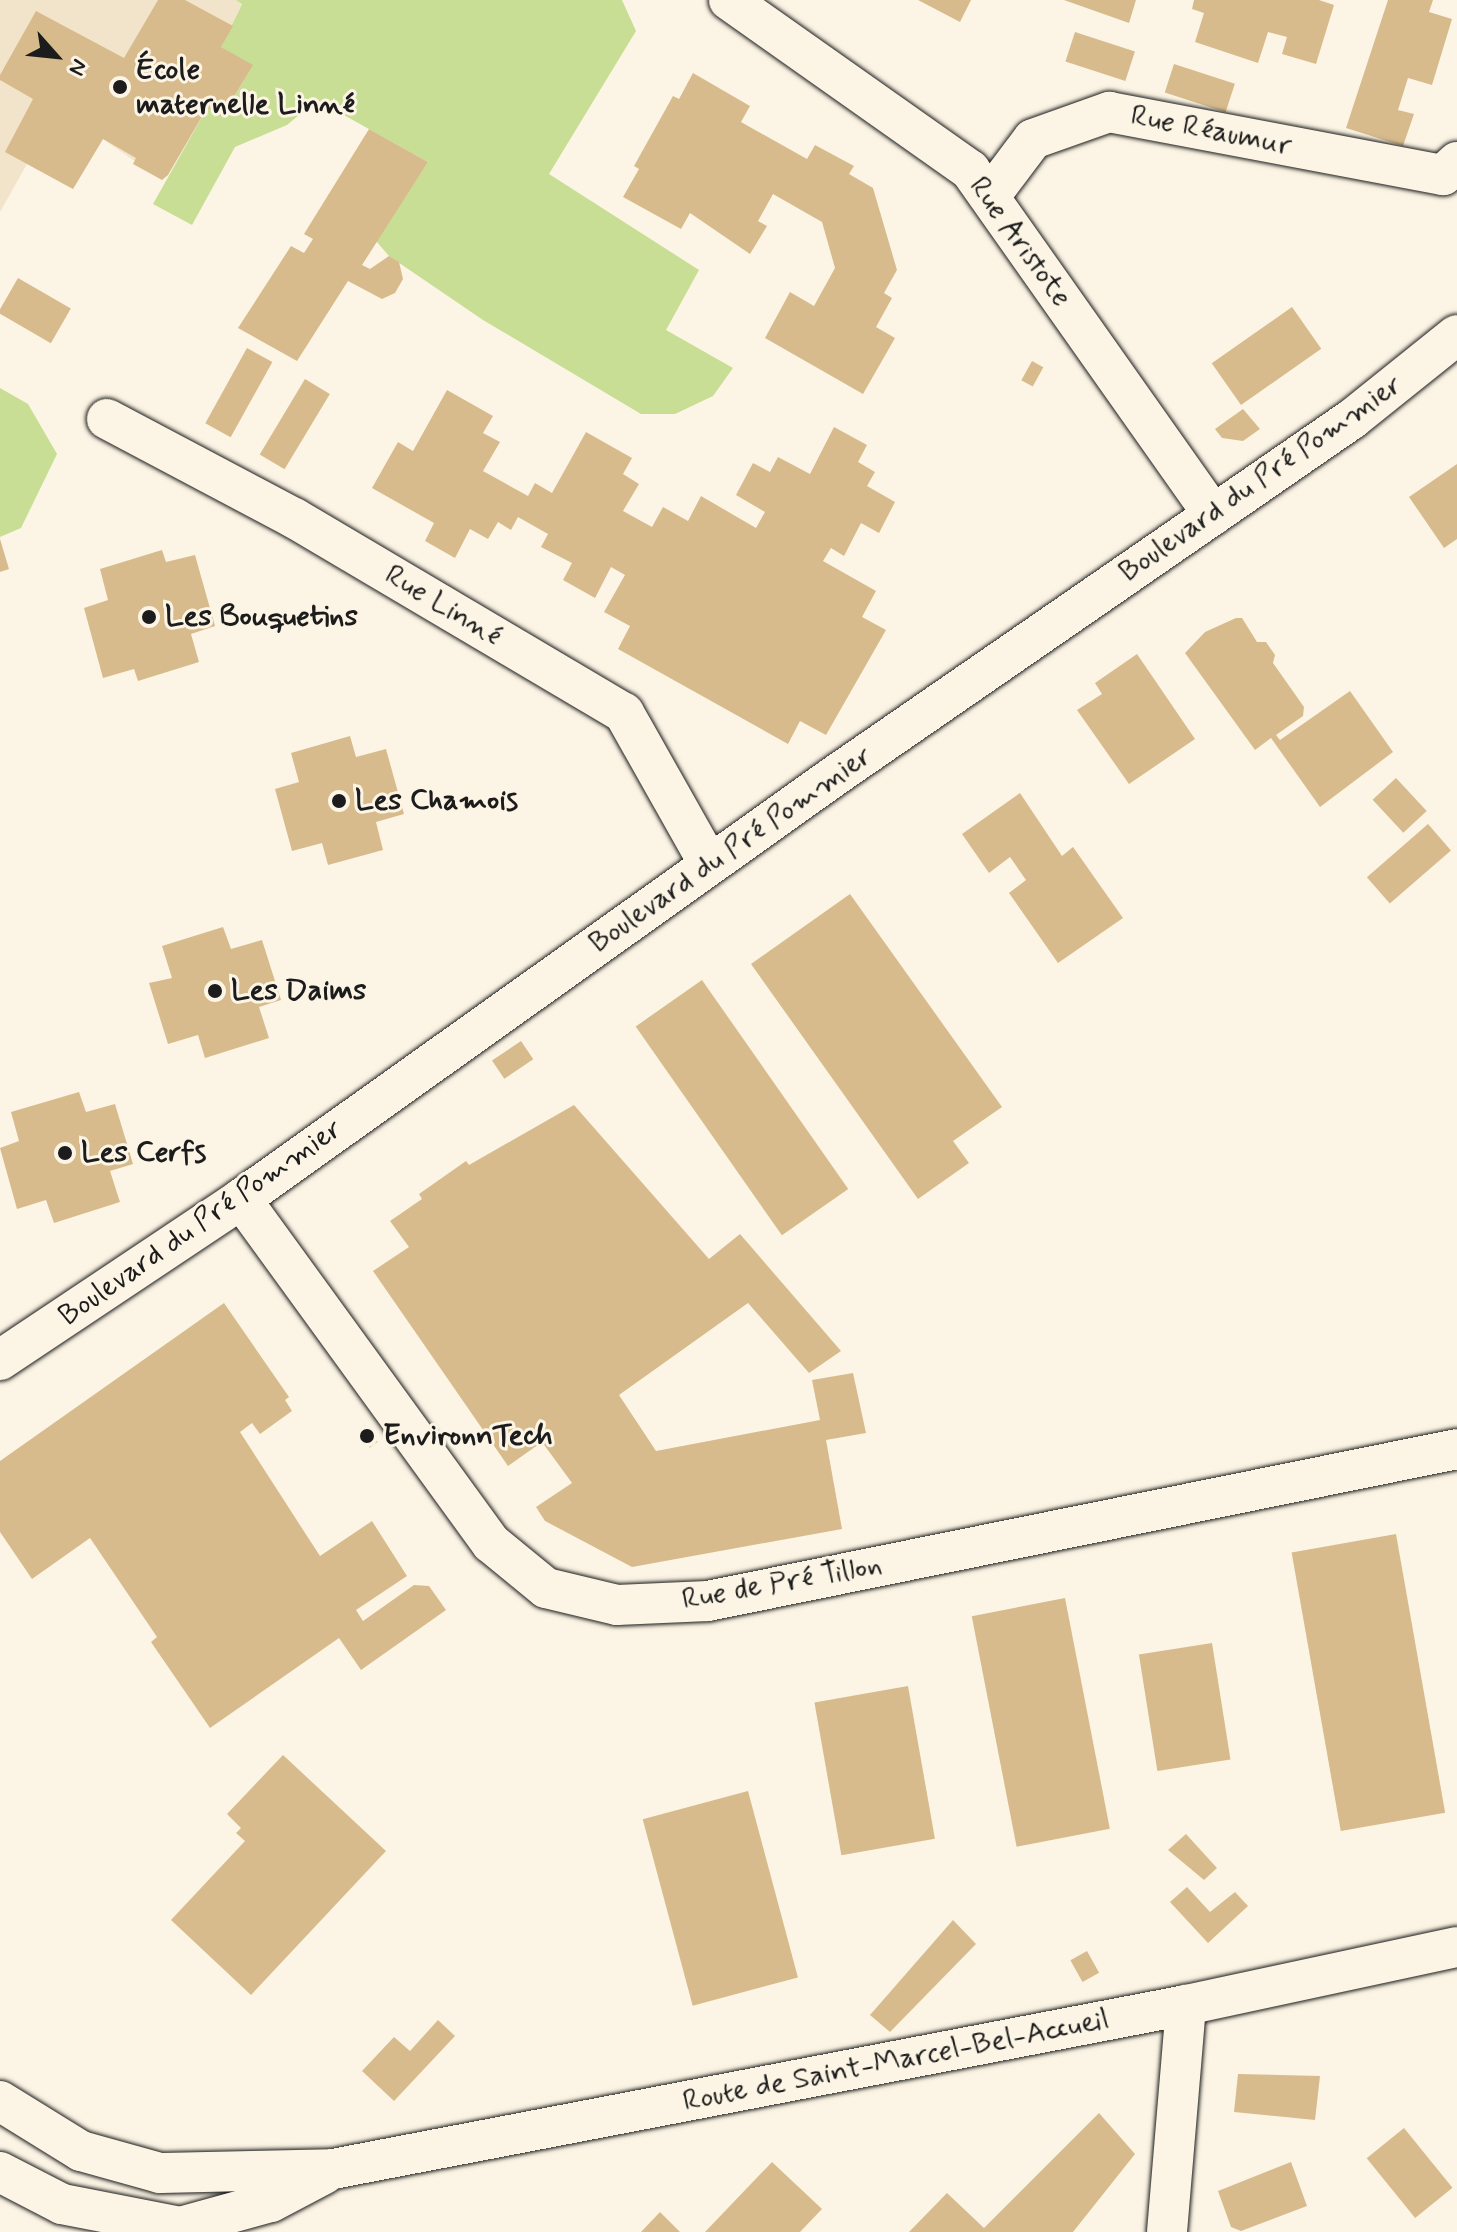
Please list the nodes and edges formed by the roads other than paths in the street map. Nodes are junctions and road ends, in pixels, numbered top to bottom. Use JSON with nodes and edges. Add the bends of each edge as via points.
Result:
{"nodes":[{"id":1,"x":729,"y":0,"type":"edge"},
{"id":2,"x":1457,"y":162,"type":"edge"},
{"id":3,"x":990,"y":196,"type":"junction"},
{"id":4,"x":1457,"y":335,"type":"edge"},
{"id":5,"x":107,"y":419,"type":"dead end"},
{"id":6,"x":1213,"y":515,"type":"junction"},
{"id":7,"x":709,"y":864,"type":"junction"},
{"id":8,"x":241,"y":1199,"type":"junction"},
{"id":9,"x":0,"y":1360,"type":"edge"},
{"id":10,"x":1457,"y":1449,"type":"edge"},
{"id":11,"x":1457,"y":1947,"type":"edge"},
{"id":12,"x":1186,"y":2005,"type":"junction"},
{"id":13,"x":0,"y":2101,"type":"edge"},
{"id":14,"x":333,"y":2169,"type":"junction"},
{"id":15,"x":0,"y":2172,"type":"edge"},
{"id":16,"x":160,"y":2173,"type":"junction"},
{"id":17,"x":132,"y":2227,"type":"edge"},
{"id":18,"x":180,"y":2229,"type":"edge"},
{"id":19,"x":1167,"y":2232,"type":"edge"}],
"edges":[{"from":1,"to":3,"type":"street","name":"Rue Aristote","via":[[970,170]]},
{"from":2,"to":3,"type":"street","name":"Rue Réaumur","via":[[1443,175],[1109,112],[1033,139]]},
{"from":3,"to":6,"type":"street","name":"Rue Aristote"},
{"from":4,"to":6,"type":"street","name":"Boulevard du Pré Pommier","via":[[1352,419]]},
{"from":5,"to":7,"type":"street","name":"Rue Linné","via":[[294,518],[624,713]]},
{"from":6,"to":7,"type":"street","name":"Boulevard du Pré Pommier"},
{"from":7,"to":8,"type":"street","name":"Boulevard du Pré Pommier"},
{"from":8,"to":9,"type":"street","name":"Boulevard du Pré Pommier"},
{"from":8,"to":10,"type":"street","name":"Rue de Pré Tillon","via":[[491,1543],[546,1588],[617,1605],[708,1601]]},
{"from":11,"to":12,"type":"street","name":"Route de Saint-Marcel-Bel-Accueil"},
{"from":12,"to":14,"type":"street","name":"Route de Saint-Marcel-Bel-Accueil"},
{"from":12,"to":19,"type":"street"},
{"from":13,"to":16,"type":"street","name":"Route de Saint-Marcel-Bel-Accueil","via":[[81,2151]]},
{"from":14,"to":16,"type":"street","name":"Route de Saint-Marcel-Bel-Accueil"},
{"from":14,"to":18,"type":"street","name":"Route de Saint-Marcel-Bel-Accueil","via":[[271,2202]]},
{"from":15,"to":17,"type":"street","via":[[62,2204]]},
{"from":16,"to":17,"type":"street"},
{"from":16,"to":18,"type":"street"},
{"from":17,"to":18,"type":"street"}]}
